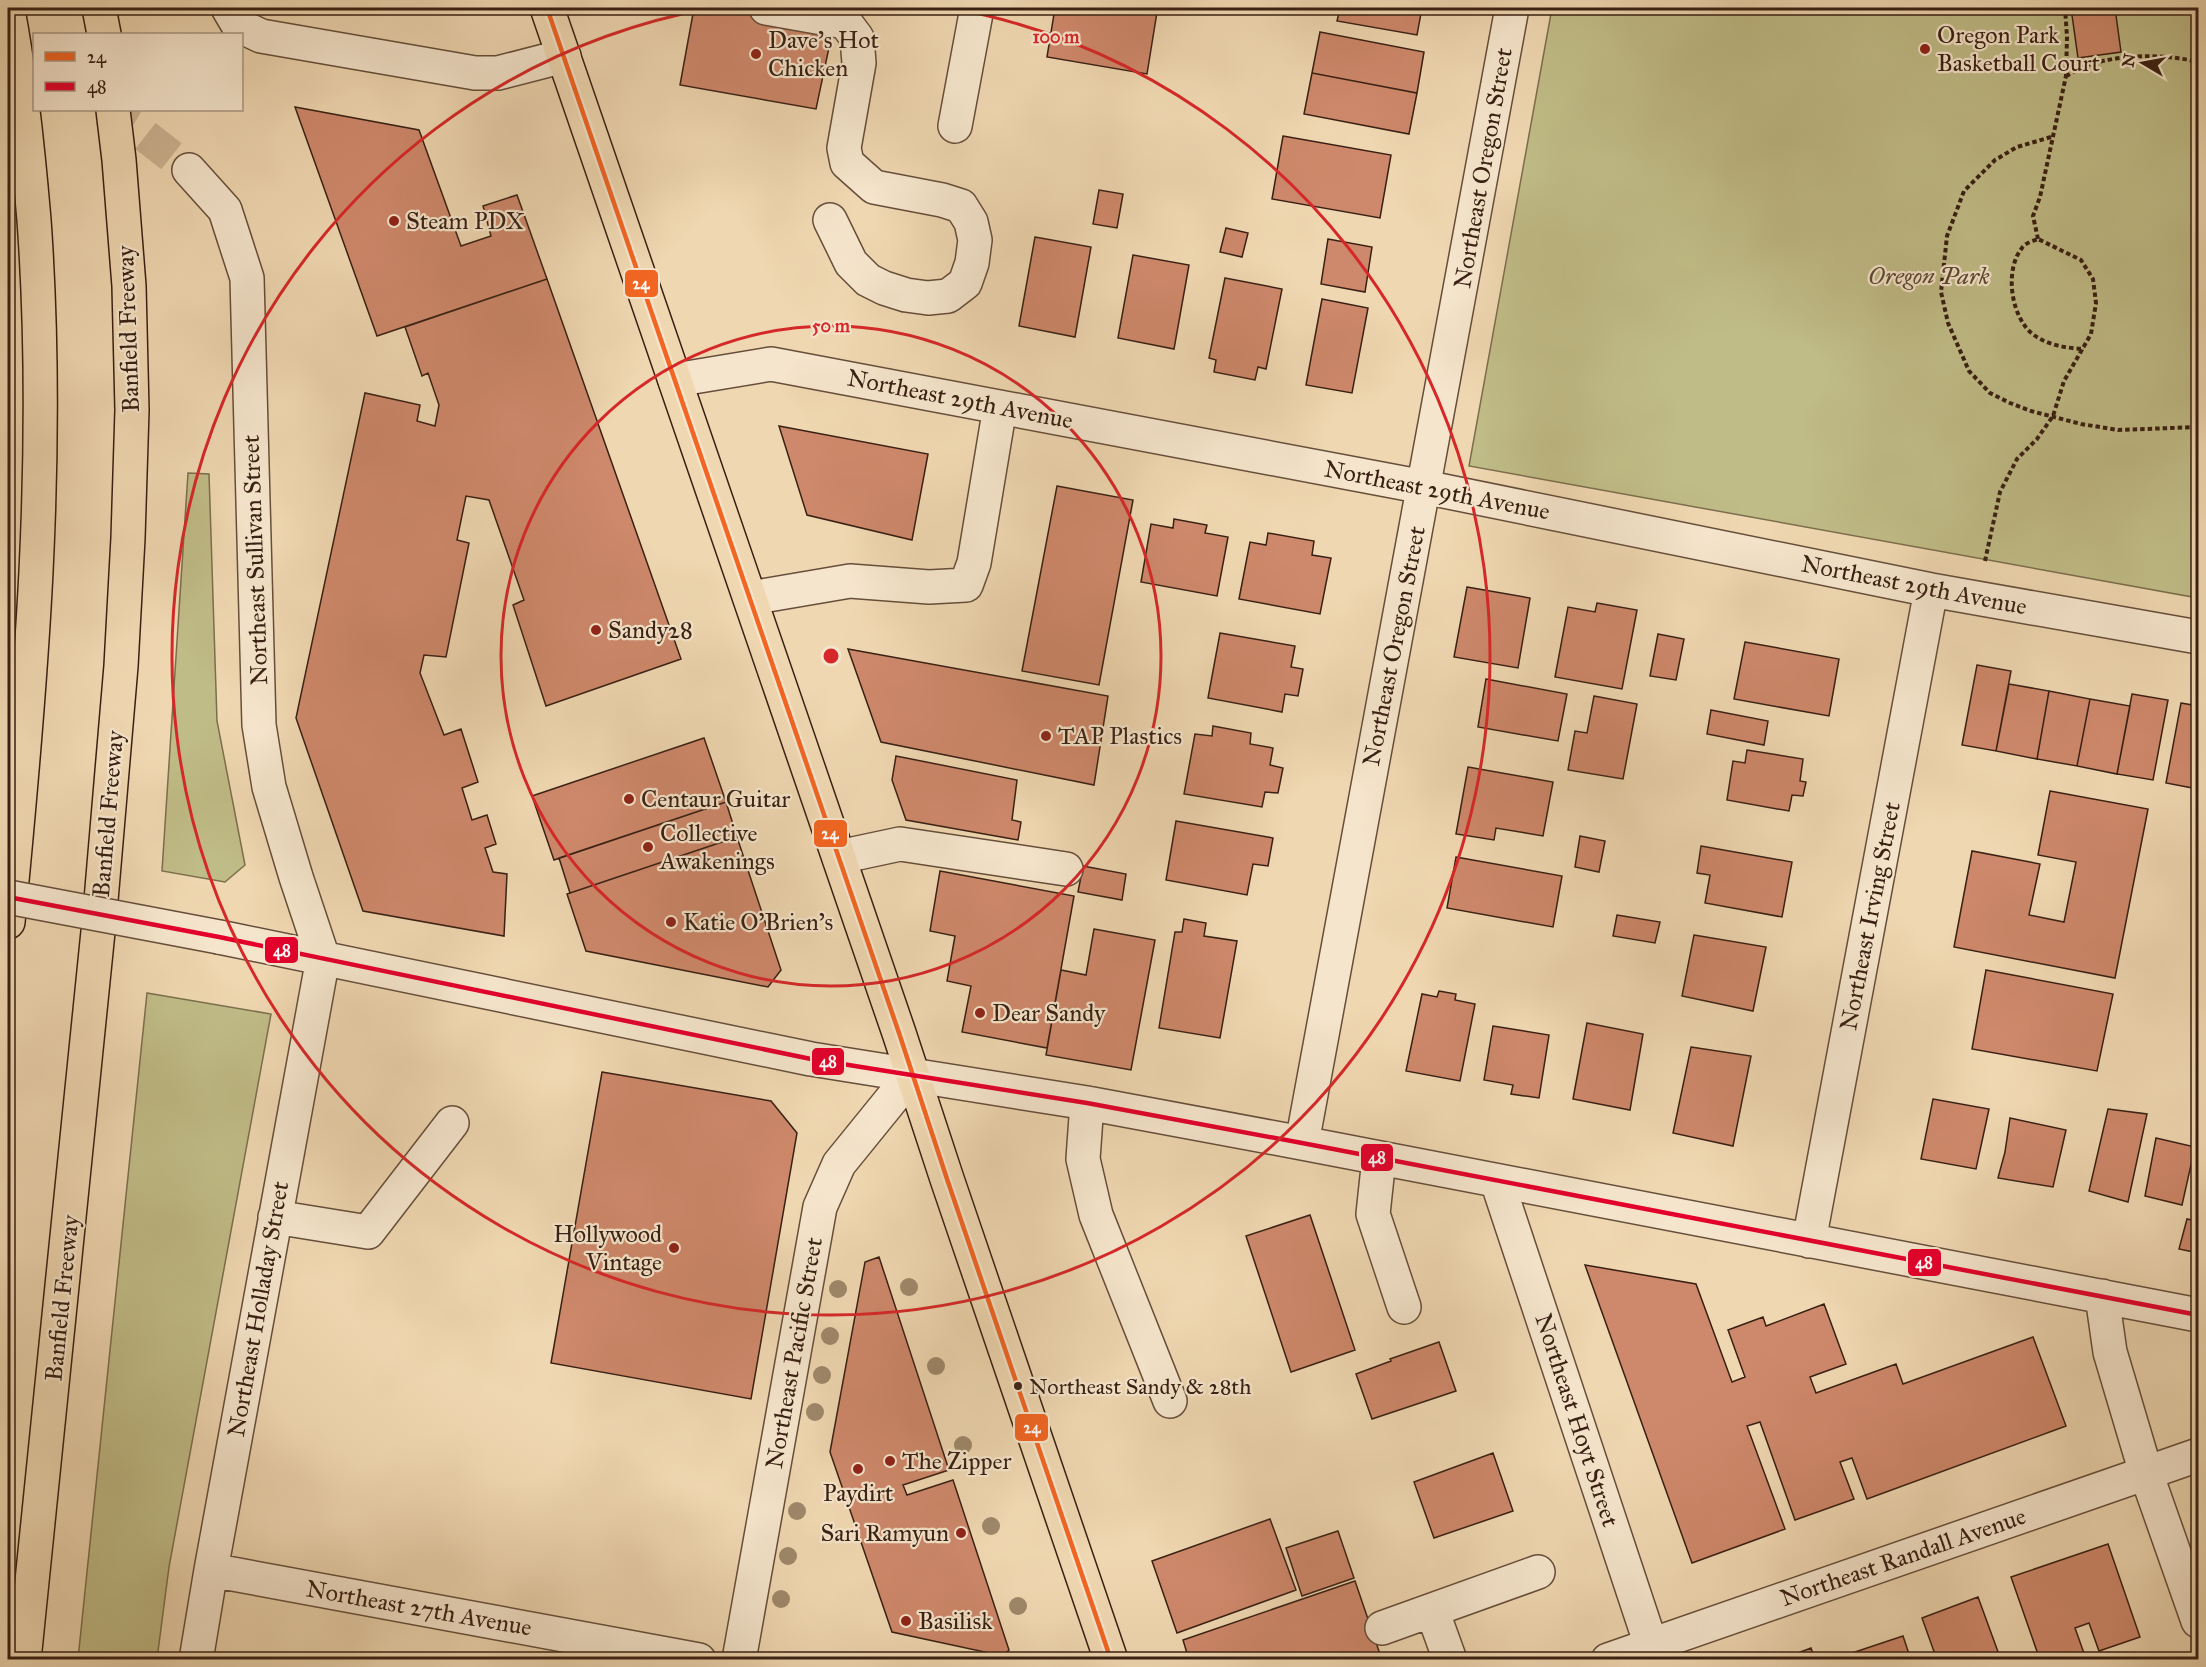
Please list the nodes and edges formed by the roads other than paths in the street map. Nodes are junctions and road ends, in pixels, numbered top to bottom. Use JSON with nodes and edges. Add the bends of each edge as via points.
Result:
{"nodes":[{"id":1,"x":99,"y":8,"type":"edge"},
{"id":2,"x":547,"y":8,"type":"edge"},
{"id":3,"x":766,"y":8,"type":"edge"},
{"id":4,"x":977,"y":8,"type":"edge"},
{"id":5,"x":1512,"y":8,"type":"edge"},
{"id":6,"x":8,"y":10,"type":"edge"},
{"id":7,"x":233,"y":16,"type":"edge"},
{"id":8,"x":104,"y":33,"type":"edge"},
{"id":9,"x":564,"y":56,"type":"junction"},
{"id":10,"x":113,"y":111,"type":"edge"},
{"id":11,"x":955,"y":126,"type":"dead end"},
{"id":12,"x":189,"y":170,"type":"tunnel mouth"},
{"id":13,"x":830,"y":220,"type":"dead end"},
{"id":14,"x":675,"y":380,"type":"junction"},
{"id":15,"x":1000,"y":406,"type":"junction"},
{"id":16,"x":1424,"y":487,"type":"junction"},
{"id":17,"x":1931,"y":590,"type":"junction"},
{"id":18,"x":750,"y":598,"type":"junction"},
{"id":19,"x":2199,"y":637,"type":"edge"},
{"id":20,"x":838,"y":857,"type":"junction"},
{"id":21,"x":1066,"y":869,"type":"dead end"},
{"id":22,"x":8,"y":897,"type":"edge"},
{"id":23,"x":8,"y":922,"type":"edge"},
{"id":24,"x":323,"y":958,"type":"junction"},
{"id":25,"x":912,"y":1074,"type":"junction"},
{"id":26,"x":1087,"y":1103,"type":"junction"},
{"id":27,"x":452,"y":1123,"type":"dead end"},
{"id":28,"x":1302,"y":1143,"type":"junction"},
{"id":29,"x":1379,"y":1158,"type":"junction"},
{"id":30,"x":1497,"y":1181,"type":"junction"},
{"id":31,"x":275,"y":1217,"type":"junction"},
{"id":32,"x":1809,"y":1241,"type":"junction"},
{"id":33,"x":2102,"y":1296,"type":"junction"},
{"id":34,"x":1404,"y":1307,"type":"dead end"},
{"id":35,"x":2199,"y":1315,"type":"edge"},
{"id":36,"x":1170,"y":1401,"type":"dead end"},
{"id":37,"x":2199,"y":1455,"type":"edge"},
{"id":38,"x":2146,"y":1473,"type":"junction"},
{"id":39,"x":211,"y":1570,"type":"junction"},
{"id":40,"x":1538,"y":1572,"type":"dead end"},
{"id":41,"x":1432,"y":1610,"type":"junction"},
{"id":42,"x":2199,"y":1622,"type":"edge"},
{"id":43,"x":1382,"y":1628,"type":"dead end"},
{"id":44,"x":1654,"y":1652,"type":"edge"},
{"id":45,"x":24,"y":1659,"type":"edge"},
{"id":46,"x":196,"y":1659,"type":"edge"},
{"id":47,"x":699,"y":1659,"type":"edge"},
{"id":48,"x":739,"y":1659,"type":"edge"},
{"id":49,"x":1111,"y":1659,"type":"edge"},
{"id":50,"x":1450,"y":1659,"type":"edge"},
{"id":51,"x":1608,"y":1659,"type":"edge"}],
"edges":[{"from":1,"to":8,"type":"main road"},
{"from":2,"to":9,"type":"main road"},
{"from":3,"to":13,"type":"street","via":[[845,22],[857,38],[860,63],[844,148],[847,163],[874,187],[961,206],[971,222],[975,240],[965,283],[948,296],[928,298],[884,288],[868,280],[851,263]]},
{"from":4,"to":11,"type":"street"},
{"from":5,"to":16,"type":"street","name":"Northeast Oregon Street"},
{"from":6,"to":23,"type":"main road","via":[[30,169],[42,410],[31,660]]},
{"from":7,"to":9,"type":"street","via":[[261,36],[475,73],[498,73]]},
{"from":9,"to":14,"type":"main road"},
{"from":10,"to":45,"type":"main road","name":"Banfield Freeway","via":[[129,286],[129,538],[100,912]]},
{"from":12,"to":24,"type":"street","name":"Northeast Sullivan Street","via":[[225,210],[246,278],[259,725],[269,787]]},
{"from":14,"to":15,"type":"street","name":"Northeast 29th Avenue","via":[[771,364]]},
{"from":14,"to":18,"type":"main road"},
{"from":15,"to":16,"type":"street","name":"Northeast 29th Avenue"},
{"from":15,"to":18,"type":"street","via":[[974,563],[966,585],[929,587],[850,581]]},
{"from":16,"to":17,"type":"street","name":"Northeast 29th Avenue"},
{"from":16,"to":28,"type":"street","name":"Northeast Oregon Street"},
{"from":17,"to":19,"type":"street","name":"Northeast 29th Avenue"},
{"from":17,"to":32,"type":"street","name":"Northeast Irving Street"},
{"from":18,"to":20,"type":"main road"},
{"from":20,"to":21,"type":"street","via":[[900,844]]},
{"from":20,"to":25,"type":"main road"},
{"from":22,"to":24,"type":"street","bridge":true},
{"from":24,"to":25,"type":"street","via":[[811,1059]]},
{"from":24,"to":31,"type":"street","name":"Northeast Holladay Street"},
{"from":25,"to":26,"type":"street"},
{"from":25,"to":48,"type":"street","name":"Northeast Pacific Street","via":[[839,1164],[820,1207]]},
{"from":25,"to":49,"type":"main road"},
{"from":26,"to":28,"type":"street"},
{"from":26,"to":36,"type":"street","via":[[1083,1159],[1096,1215]]},
{"from":27,"to":31,"type":"street","via":[[368,1232]]},
{"from":28,"to":29,"type":"street"},
{"from":29,"to":30,"type":"street"},
{"from":29,"to":34,"type":"street","via":[[1373,1214]]},
{"from":30,"to":32,"type":"street"},
{"from":30,"to":44,"type":"street","name":"Northeast Hoyt Street"},
{"from":31,"to":39,"type":"street","name":"Northeast Holladay Street"},
{"from":32,"to":33,"type":"street"},
{"from":33,"to":35,"type":"street"},
{"from":33,"to":38,"type":"street","via":[[2110,1352]]},
{"from":37,"to":38,"type":"street","name":"Northeast Randall Avenue"},
{"from":38,"to":42,"type":"street"},
{"from":38,"to":44,"type":"street","name":"Northeast Randall Avenue"},
{"from":39,"to":46,"type":"street","name":"Northeast Holladay Street"},
{"from":39,"to":47,"type":"street","name":"Northeast 27th Avenue"},
{"from":40,"to":41,"type":"street"},
{"from":41,"to":43,"type":"street"},
{"from":41,"to":50,"type":"street"},
{"from":44,"to":51,"type":"street","name":"Northeast Randall Avenue"}]}
